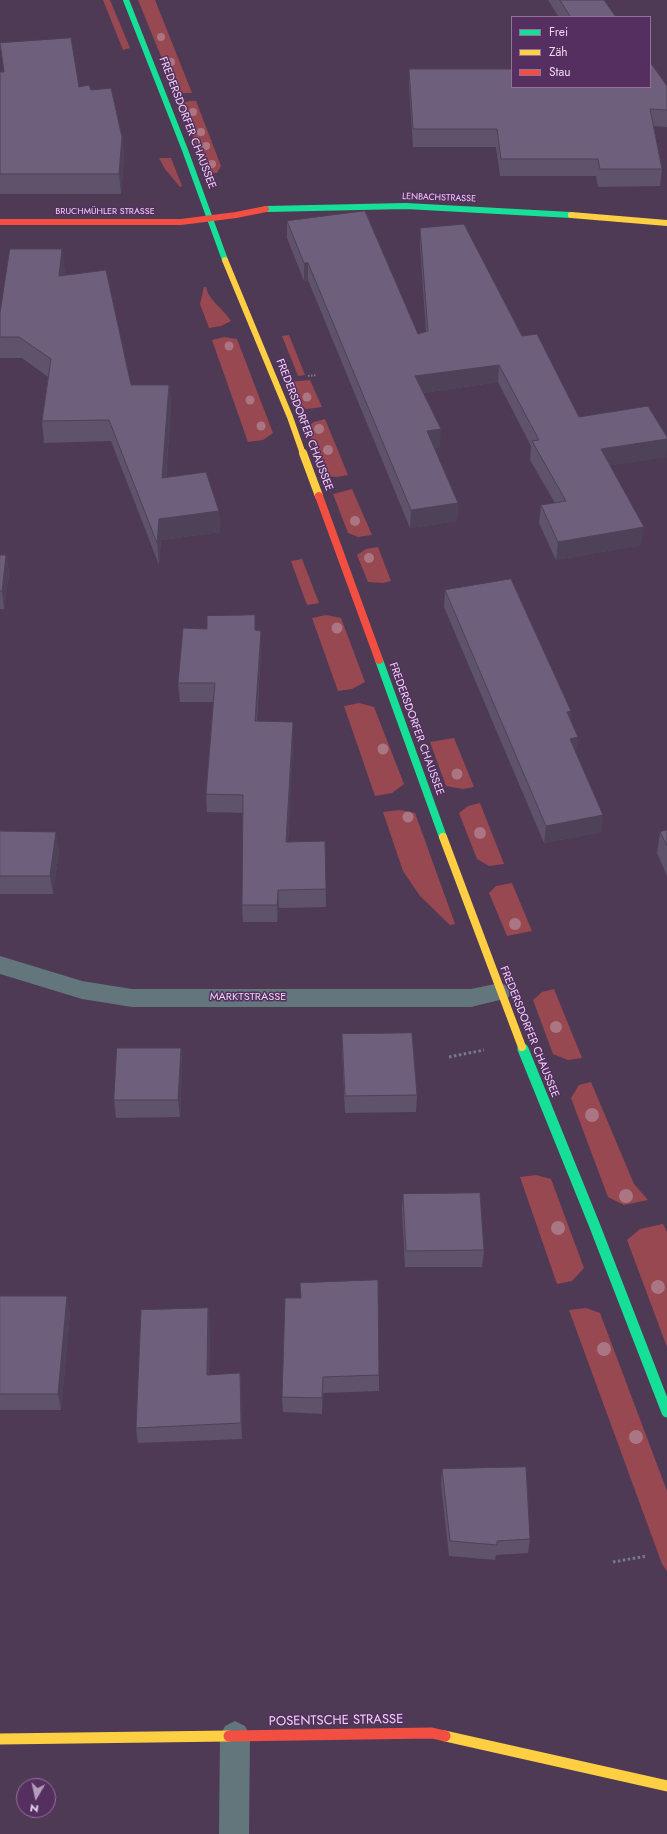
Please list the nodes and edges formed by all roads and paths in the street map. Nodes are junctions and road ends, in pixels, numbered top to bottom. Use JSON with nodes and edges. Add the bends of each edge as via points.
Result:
{"nodes":[{"id":1,"x":126,"y":0,"type":"edge"},
{"id":2,"x":210,"y":218,"type":"junction"},
{"id":3,"x":0,"y":222,"type":"edge"},
{"id":4,"x":667,"y":223,"type":"edge"},
{"id":5,"x":0,"y":965,"type":"edge"},
{"id":6,"x":500,"y":992,"type":"junction"},
{"id":7,"x":487,"y":1050,"type":"dead end"},
{"id":8,"x":449,"y":1057,"type":"dead end"},
{"id":9,"x":667,"y":1412,"type":"edge"},
{"id":10,"x":646,"y":1556,"type":"dead end"},
{"id":11,"x":613,"y":1562,"type":"dead end"},
{"id":12,"x":235,"y":1736,"type":"junction"},
{"id":13,"x":0,"y":1739,"type":"edge"},
{"id":14,"x":667,"y":1786,"type":"edge"},
{"id":15,"x":234,"y":1834,"type":"edge"}],
"edges":[{"from":1,"to":2,"type":"main road","name":"FREDERSDORFER CHAUSSEE"},
{"from":2,"to":3,"type":"main road","name":"BRUCHMÜHLER STRASSE","via":[[181,222]]},
{"from":2,"to":4,"type":"main road","name":"LENBACHSTRASSE","via":[[272,208],[406,206],[530,212]]},
{"from":2,"to":6,"type":"main road","name":"FREDERSDORFER CHAUSSEE","via":[[290,417]]},
{"from":5,"to":6,"type":"street","name":"MARKTSTRASSE","via":[[82,990],[132,998],[471,998]]},
{"from":6,"to":9,"type":"main road","name":"FREDERSDORFER CHAUSSEE"},
{"from":7,"to":8,"type":"path"},
{"from":10,"to":11,"type":"path"},
{"from":12,"to":13,"type":"main road","name":"POSENTSCHE STRASSE"},
{"from":12,"to":14,"type":"main road","name":"POSENTSCHE STRASSE","via":[[432,1733]]},
{"from":12,"to":15,"type":"street"}]}
